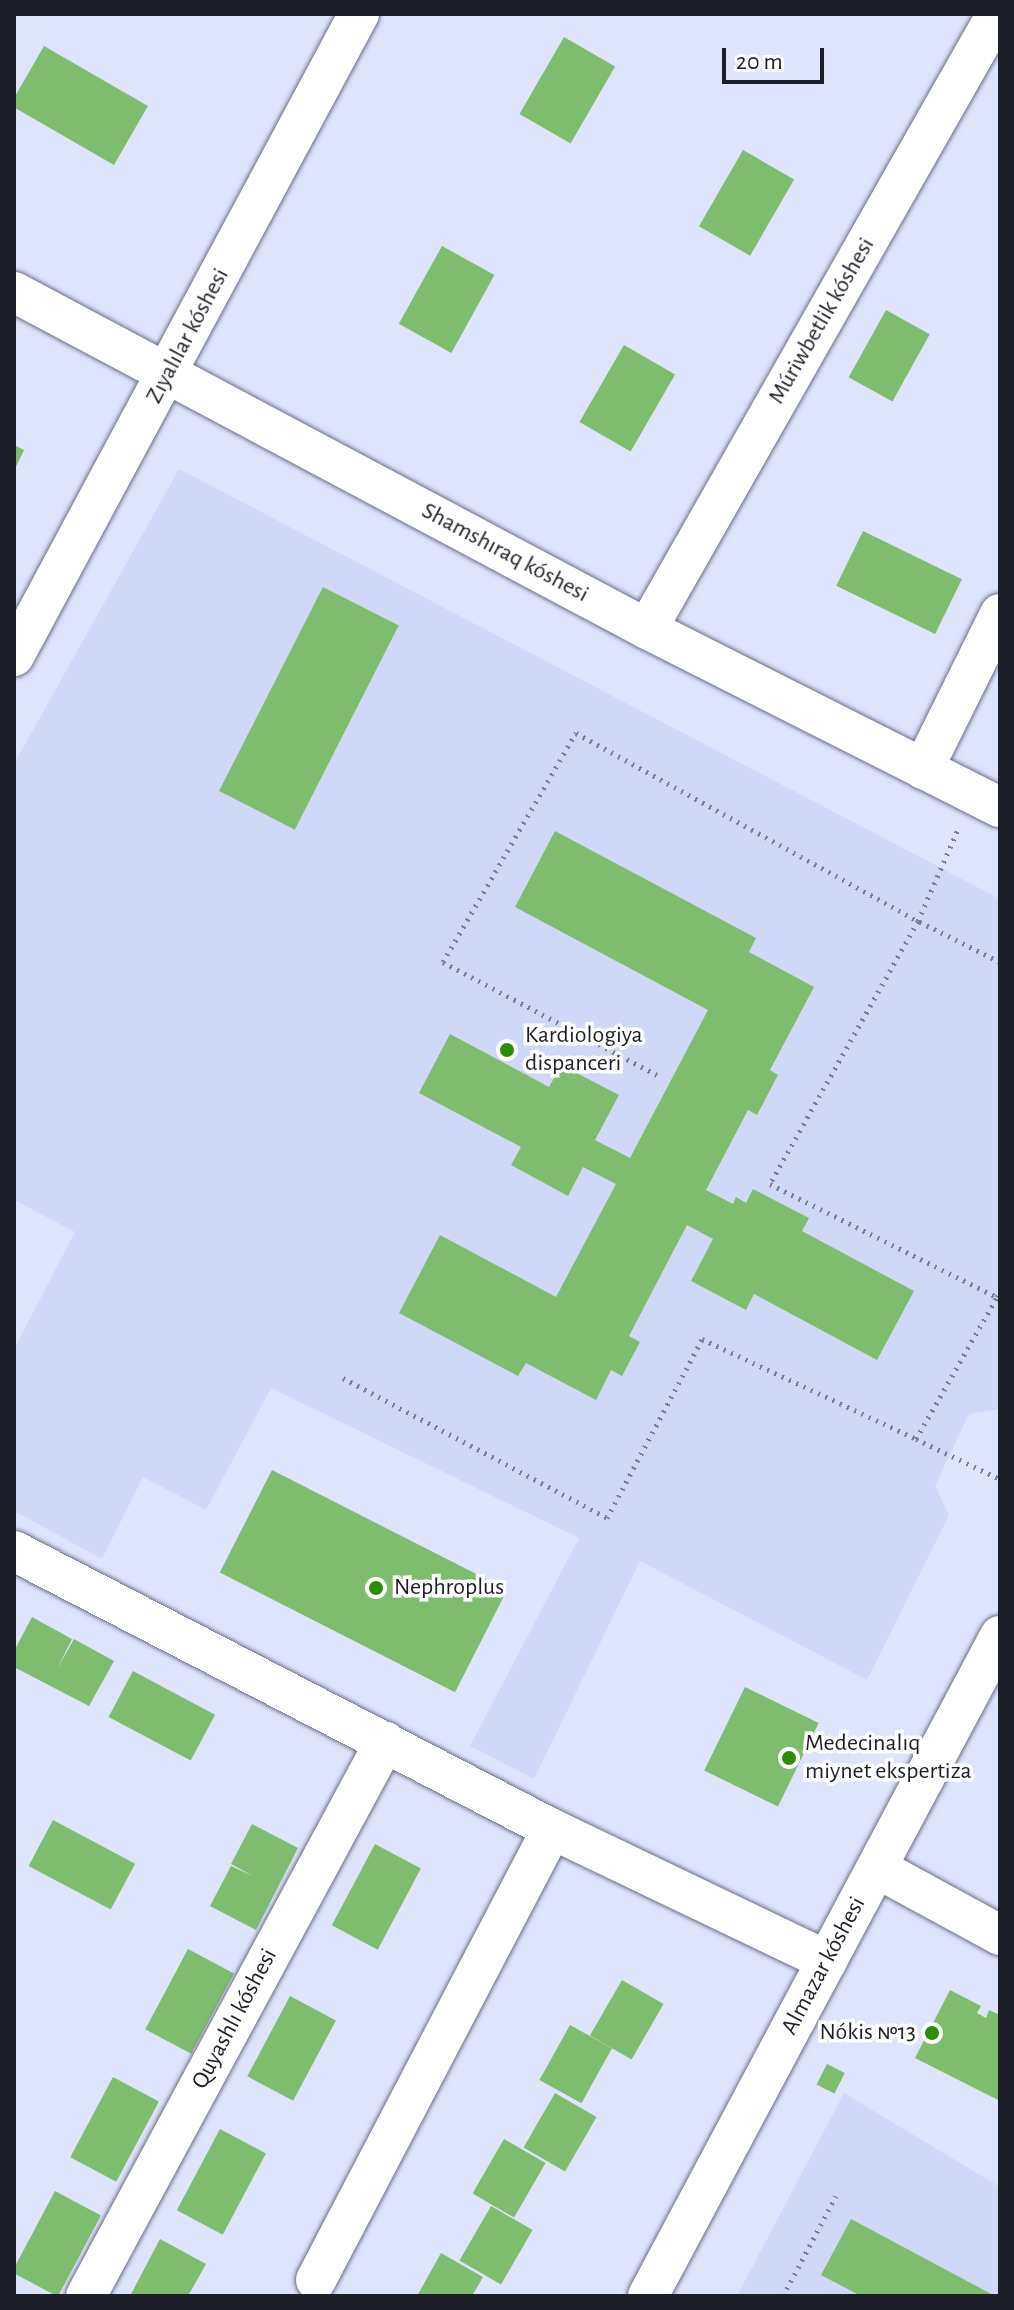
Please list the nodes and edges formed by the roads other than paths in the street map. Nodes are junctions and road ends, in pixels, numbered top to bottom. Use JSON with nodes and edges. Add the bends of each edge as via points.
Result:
{"nodes":[{"id":1,"x":359,"y":14,"type":"edge"},
{"id":2,"x":997,"y":14,"type":"edge"},
{"id":3,"x":14,"y":292,"type":"edge"},
{"id":4,"x":169,"y":372,"type":"junction"},
{"id":5,"x":1000,"y":614,"type":"edge"},
{"id":6,"x":647,"y":629,"type":"junction"},
{"id":7,"x":14,"y":656,"type":"edge"},
{"id":8,"x":923,"y":769,"type":"junction"},
{"id":9,"x":987,"y":801,"type":"edge"},
{"id":10,"x":14,"y":1551,"type":"edge"},
{"id":11,"x":1000,"y":1636,"type":"edge"},
{"id":12,"x":385,"y":1742,"type":"junction"},
{"id":13,"x":552,"y":1829,"type":"junction"},
{"id":14,"x":877,"y":1868,"type":"junction"},
{"id":15,"x":1000,"y":1935,"type":"edge"},
{"id":16,"x":827,"y":1961,"type":"junction"},
{"id":17,"x":316,"y":2280,"type":"dead end"},
{"id":18,"x":86,"y":2296,"type":"edge"},
{"id":19,"x":648,"y":2296,"type":"edge"}],
"edges":[{"from":1,"to":4,"type":"street","name":"Zıyalılar kóshesi"},
{"from":2,"to":6,"type":"street","name":"Múriwbetlik kóshesi"},
{"from":3,"to":4,"type":"street","name":"Shamshıraq kóshesi"},
{"from":4,"to":6,"type":"street","name":"Shamshıraq kóshesi"},
{"from":4,"to":7,"type":"street","name":"Zıyalılar kóshesi"},
{"from":5,"to":8,"type":"street"},
{"from":6,"to":8,"type":"street","name":"Shamshıraq kóshesi"},
{"from":8,"to":9,"type":"street","name":"Shamshıraq kóshesi"},
{"from":10,"to":12,"type":"street"},
{"from":11,"to":14,"type":"street","name":"Almazar kóshesi"},
{"from":12,"to":13,"type":"street"},
{"from":12,"to":18,"type":"street","name":"Quyashlı kóshesi"},
{"from":13,"to":16,"type":"street"},
{"from":13,"to":17,"type":"street"},
{"from":14,"to":15,"type":"street"},
{"from":14,"to":16,"type":"street","name":"Almazar kóshesi"},
{"from":16,"to":19,"type":"street","name":"Almazar kóshesi"}]}
